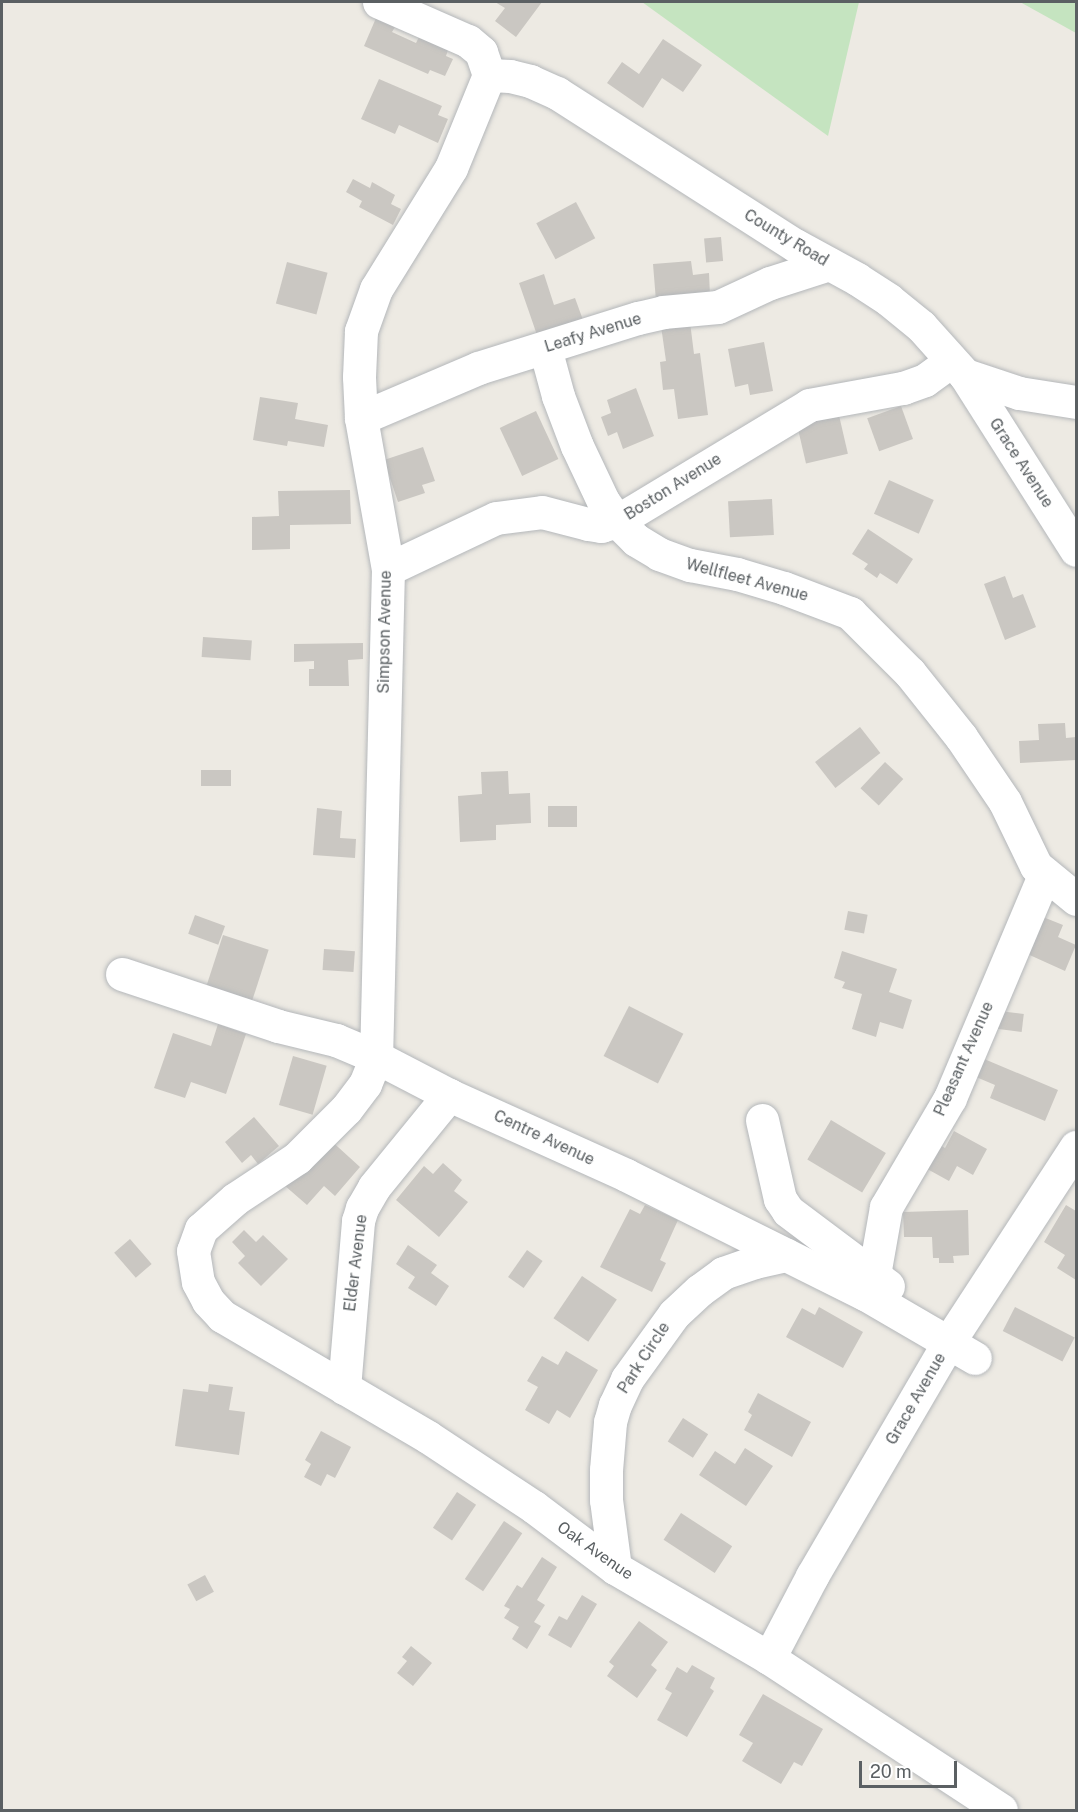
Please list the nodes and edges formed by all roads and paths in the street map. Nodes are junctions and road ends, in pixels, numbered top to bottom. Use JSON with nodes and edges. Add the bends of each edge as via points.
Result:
{"nodes":[{"id":1,"x":379,"y":2,"type":"edge"},
{"id":2,"x":489,"y":75,"type":"junction"},
{"id":3,"x":829,"y":264,"type":"junction"},
{"id":4,"x":545,"y":348,"type":"junction"},
{"id":5,"x":958,"y":368,"type":"junction"},
{"id":6,"x":1077,"y":402,"type":"edge"},
{"id":7,"x":361,"y":418,"type":"junction"},
{"id":8,"x":617,"y":521,"type":"junction"},
{"id":9,"x":1077,"y":550,"type":"edge"},
{"id":10,"x":388,"y":569,"type":"junction"},
{"id":11,"x":1044,"y":875,"type":"junction"},
{"id":12,"x":1077,"y":899,"type":"edge"},
{"id":13,"x":122,"y":974,"type":"dead end"},
{"id":14,"x":376,"y":1057,"type":"junction"},
{"id":15,"x":450,"y":1095,"type":"junction"},
{"id":16,"x":762,"y":1120,"type":"dead end"},
{"id":17,"x":1077,"y":1147,"type":"edge"},
{"id":18,"x":786,"y":1255,"type":"junction"},
{"id":19,"x":874,"y":1275,"type":"junction"},
{"id":20,"x":198,"y":1282,"type":"joint"},
{"id":21,"x":910,"y":1319,"type":"junction"},
{"id":22,"x":962,"y":1350,"type":"junction"},
{"id":23,"x":344,"y":1388,"type":"junction"},
{"id":24,"x":615,"y":1568,"type":"junction"},
{"id":25,"x":769,"y":1658,"type":"junction"},
{"id":26,"x":1001,"y":1810,"type":"edge"}],
"edges":[{"from":1,"to":2,"type":"street","via":[[468,41],[481,52]]},
{"from":2,"to":3,"type":"street","name":"County Road","via":[[530,81],[556,93]]},
{"from":2,"to":7,"type":"street","name":"Simpson Avenue","via":[[451,168],[376,289],[368,310],[361,331]]},
{"from":3,"to":4,"type":"street","name":"Leafy Avenue","via":[[770,283],[718,307],[663,312]]},
{"from":3,"to":5,"type":"street","name":"County Road","via":[[903,311]]},
{"from":4,"to":7,"type":"street","name":"Leafy Avenue","via":[[478,368]]},
{"from":4,"to":8,"type":"street","name":"Wellfleet Avenue","via":[[577,446]]},
{"from":5,"to":6,"type":"street","via":[[1019,393]]},
{"from":5,"to":8,"type":"street","name":"Boston Avenue","via":[[903,388],[809,405]]},
{"from":5,"to":9,"type":"street","name":"Grace Avenue"},
{"from":7,"to":10,"type":"street","name":"Simpson Avenue"},
{"from":8,"to":10,"type":"street","name":"Boston Avenue","via":[[594,525],[542,512],[496,518]]},
{"from":8,"to":11,"type":"street","name":"Wellfleet Avenue","via":[[636,540],[659,554],[690,566],[773,585],[850,613],[910,673],[961,737],[1005,802]]},
{"from":10,"to":14,"type":"street","name":"Simpson Avenue"},
{"from":11,"to":12,"type":"street","name":"Wellfleet Avenue"},
{"from":11,"to":19,"type":"street","name":"Pleasant Avenue","via":[[950,1098],[886,1207]]},
{"from":13,"to":14,"type":"street","name":"Centre Avenue","via":[[278,1026],[336,1040]]},
{"from":14,"to":15,"type":"street","name":"Centre Avenue"},
{"from":14,"to":20,"type":"street","name":"Simpson Avenue","via":[[365,1084],[346,1109],[297,1158],[235,1199],[201,1229],[193,1251]]},
{"from":15,"to":18,"type":"street","name":"Centre Avenue","via":[[626,1175]]},
{"from":15,"to":23,"type":"street","name":"Elder Avenue","via":[[374,1187],[362,1208]]},
{"from":16,"to":19,"type":"street","via":[[780,1199],[788,1211]]},
{"from":17,"to":22,"type":"street","name":"Grace Avenue"},
{"from":18,"to":21,"type":"street","name":"Centre Avenue"},
{"from":18,"to":24,"type":"street","name":"Park Circle","via":[[723,1274],[700,1290],[674,1314],[627,1379],[610,1422],[606,1470]]},
{"from":19,"to":21,"type":"street","via":[[901,1298]]},
{"from":20,"to":23,"type":"street","name":"Oak Avenue","via":[[222,1316]]},
{"from":21,"to":22,"type":"street","name":"Centre Avenue"},
{"from":22,"to":25,"type":"street","name":"Grace Avenue","via":[[812,1576]]},
{"from":23,"to":24,"type":"street","name":"Oak Avenue","via":[[428,1437]]},
{"from":24,"to":25,"type":"street","name":"Oak Avenue"},
{"from":25,"to":26,"type":"street","name":"Oak Avenue"}]}
